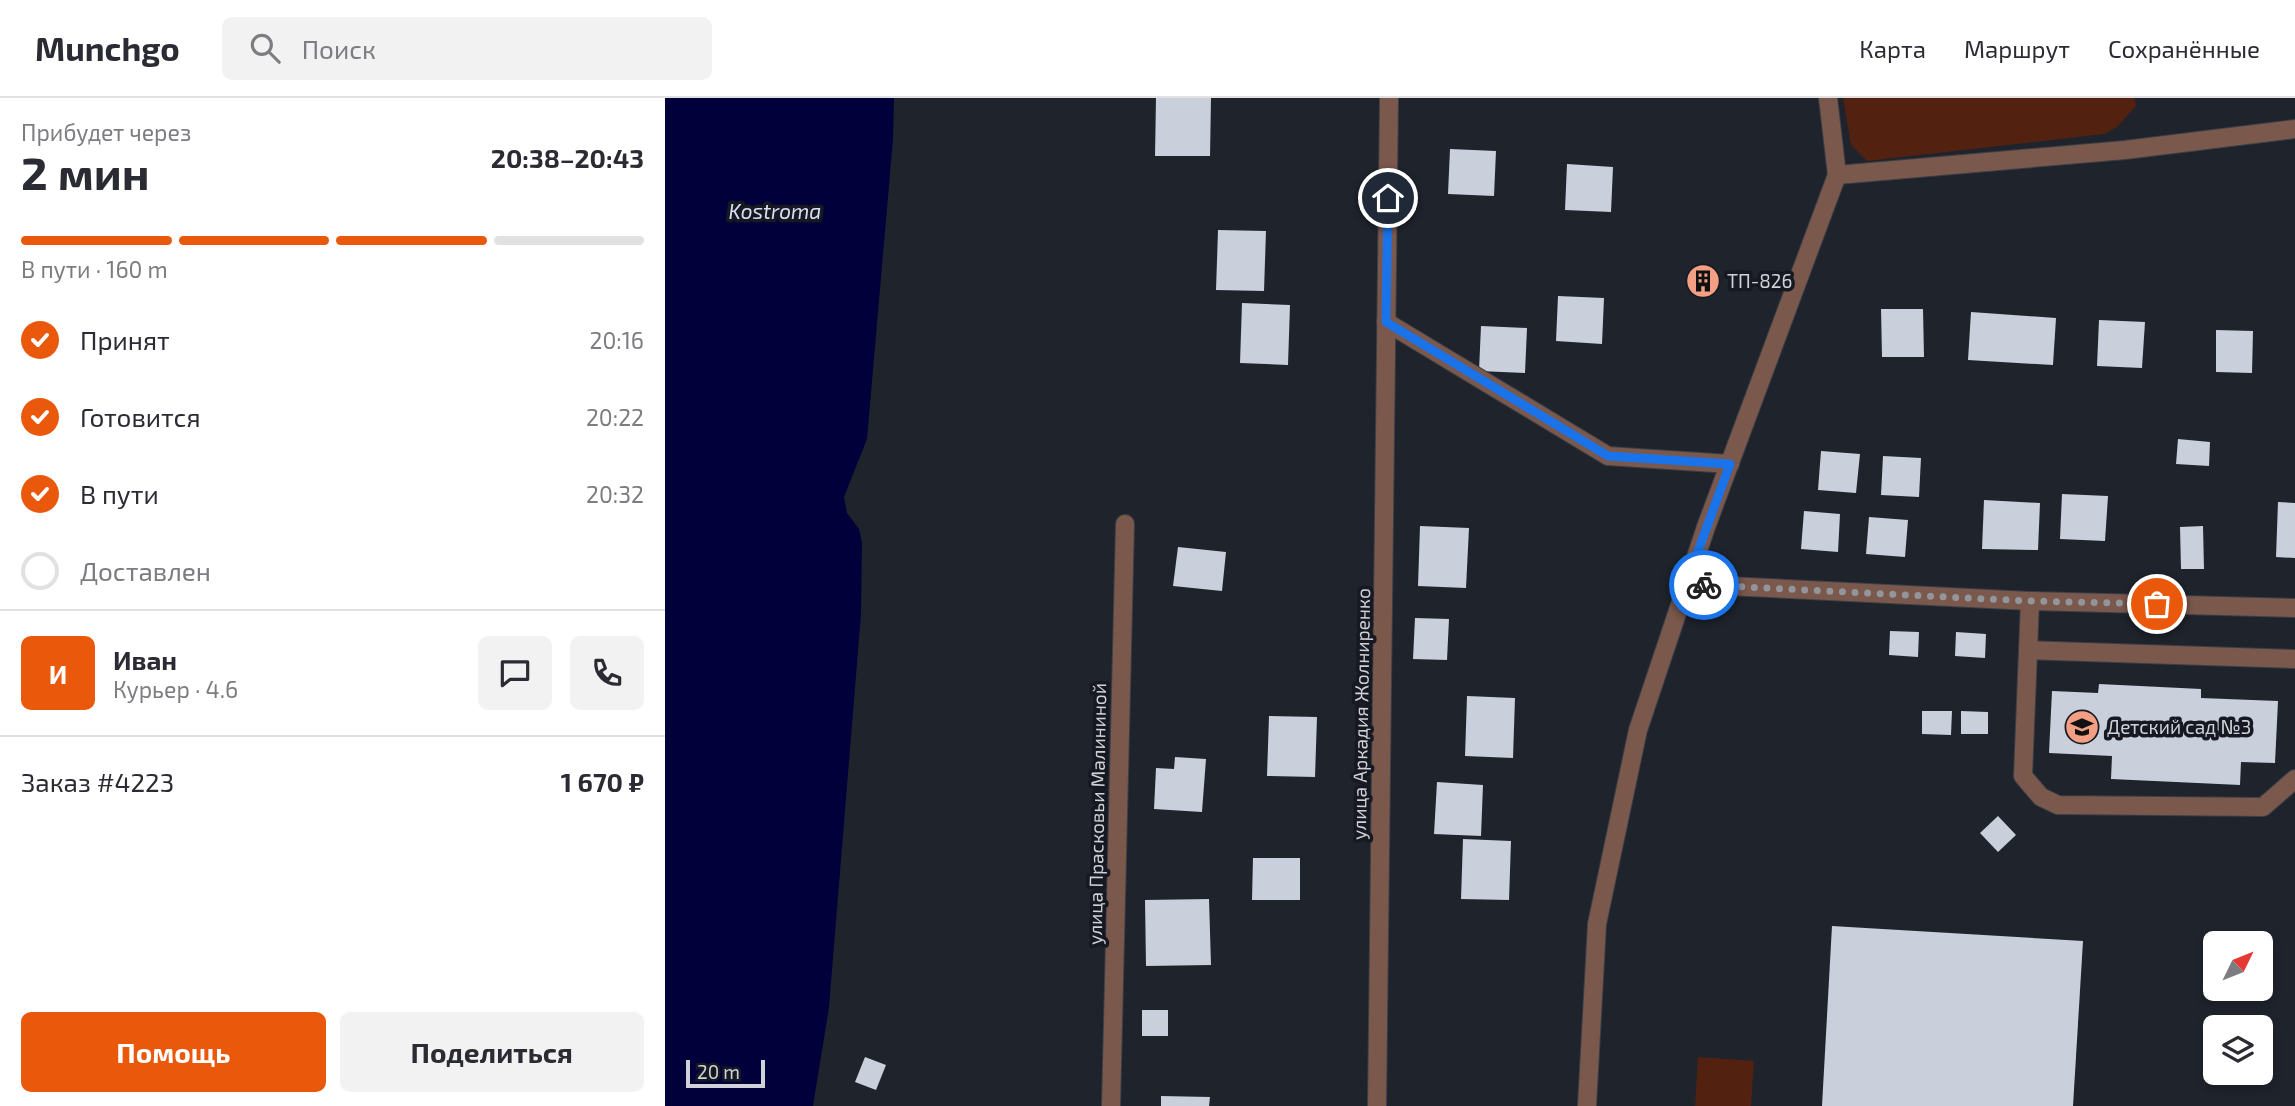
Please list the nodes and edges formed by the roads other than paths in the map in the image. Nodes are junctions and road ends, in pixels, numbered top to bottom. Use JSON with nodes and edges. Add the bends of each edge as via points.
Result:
{"nodes":[{"id":1,"x":1389,"y":98,"type":"edge"},
{"id":2,"x":1828,"y":98,"type":"edge"},
{"id":3,"x":2295,"y":129,"type":"edge"},
{"id":4,"x":1837,"y":175,"type":"junction"},
{"id":5,"x":1386,"y":322,"type":"junction"},
{"id":6,"x":1730,"y":464,"type":"junction"},
{"id":7,"x":1125,"y":524,"type":"dead end"},
{"id":8,"x":1686,"y":584,"type":"junction"},
{"id":9,"x":2029,"y":601,"type":"junction"},
{"id":10,"x":2295,"y":608,"type":"edge"},
{"id":11,"x":2028,"y":650,"type":"junction"},
{"id":12,"x":2295,"y":659,"type":"edge"},
{"id":13,"x":2295,"y":779,"type":"edge"},
{"id":14,"x":1111,"y":1106,"type":"edge"},
{"id":15,"x":1377,"y":1106,"type":"edge"},
{"id":16,"x":1587,"y":1106,"type":"edge"}],
"edges":[{"from":1,"to":5,"type":"street","name":"улица Аркадия Жолниренко"},
{"from":2,"to":4,"type":"street"},
{"from":3,"to":4,"type":"street","via":[[2125,150]]},
{"from":4,"to":6,"type":"street"},
{"from":5,"to":6,"type":"street","via":[[1608,456]]},
{"from":5,"to":15,"type":"street","name":"улица Аркадия Жолниренко"},
{"from":6,"to":8,"type":"street"},
{"from":7,"to":14,"type":"street","name":"улица Прасковьи Малининой"},
{"from":8,"to":9,"type":"street"},
{"from":8,"to":16,"type":"street","via":[[1637,730],[1597,924]]},
{"from":9,"to":10,"type":"street"},
{"from":9,"to":11,"type":"street"},
{"from":11,"to":12,"type":"street"},
{"from":11,"to":13,"type":"street","via":[[2024,776],[2042,797],[2058,805],[2263,807]]}]}
